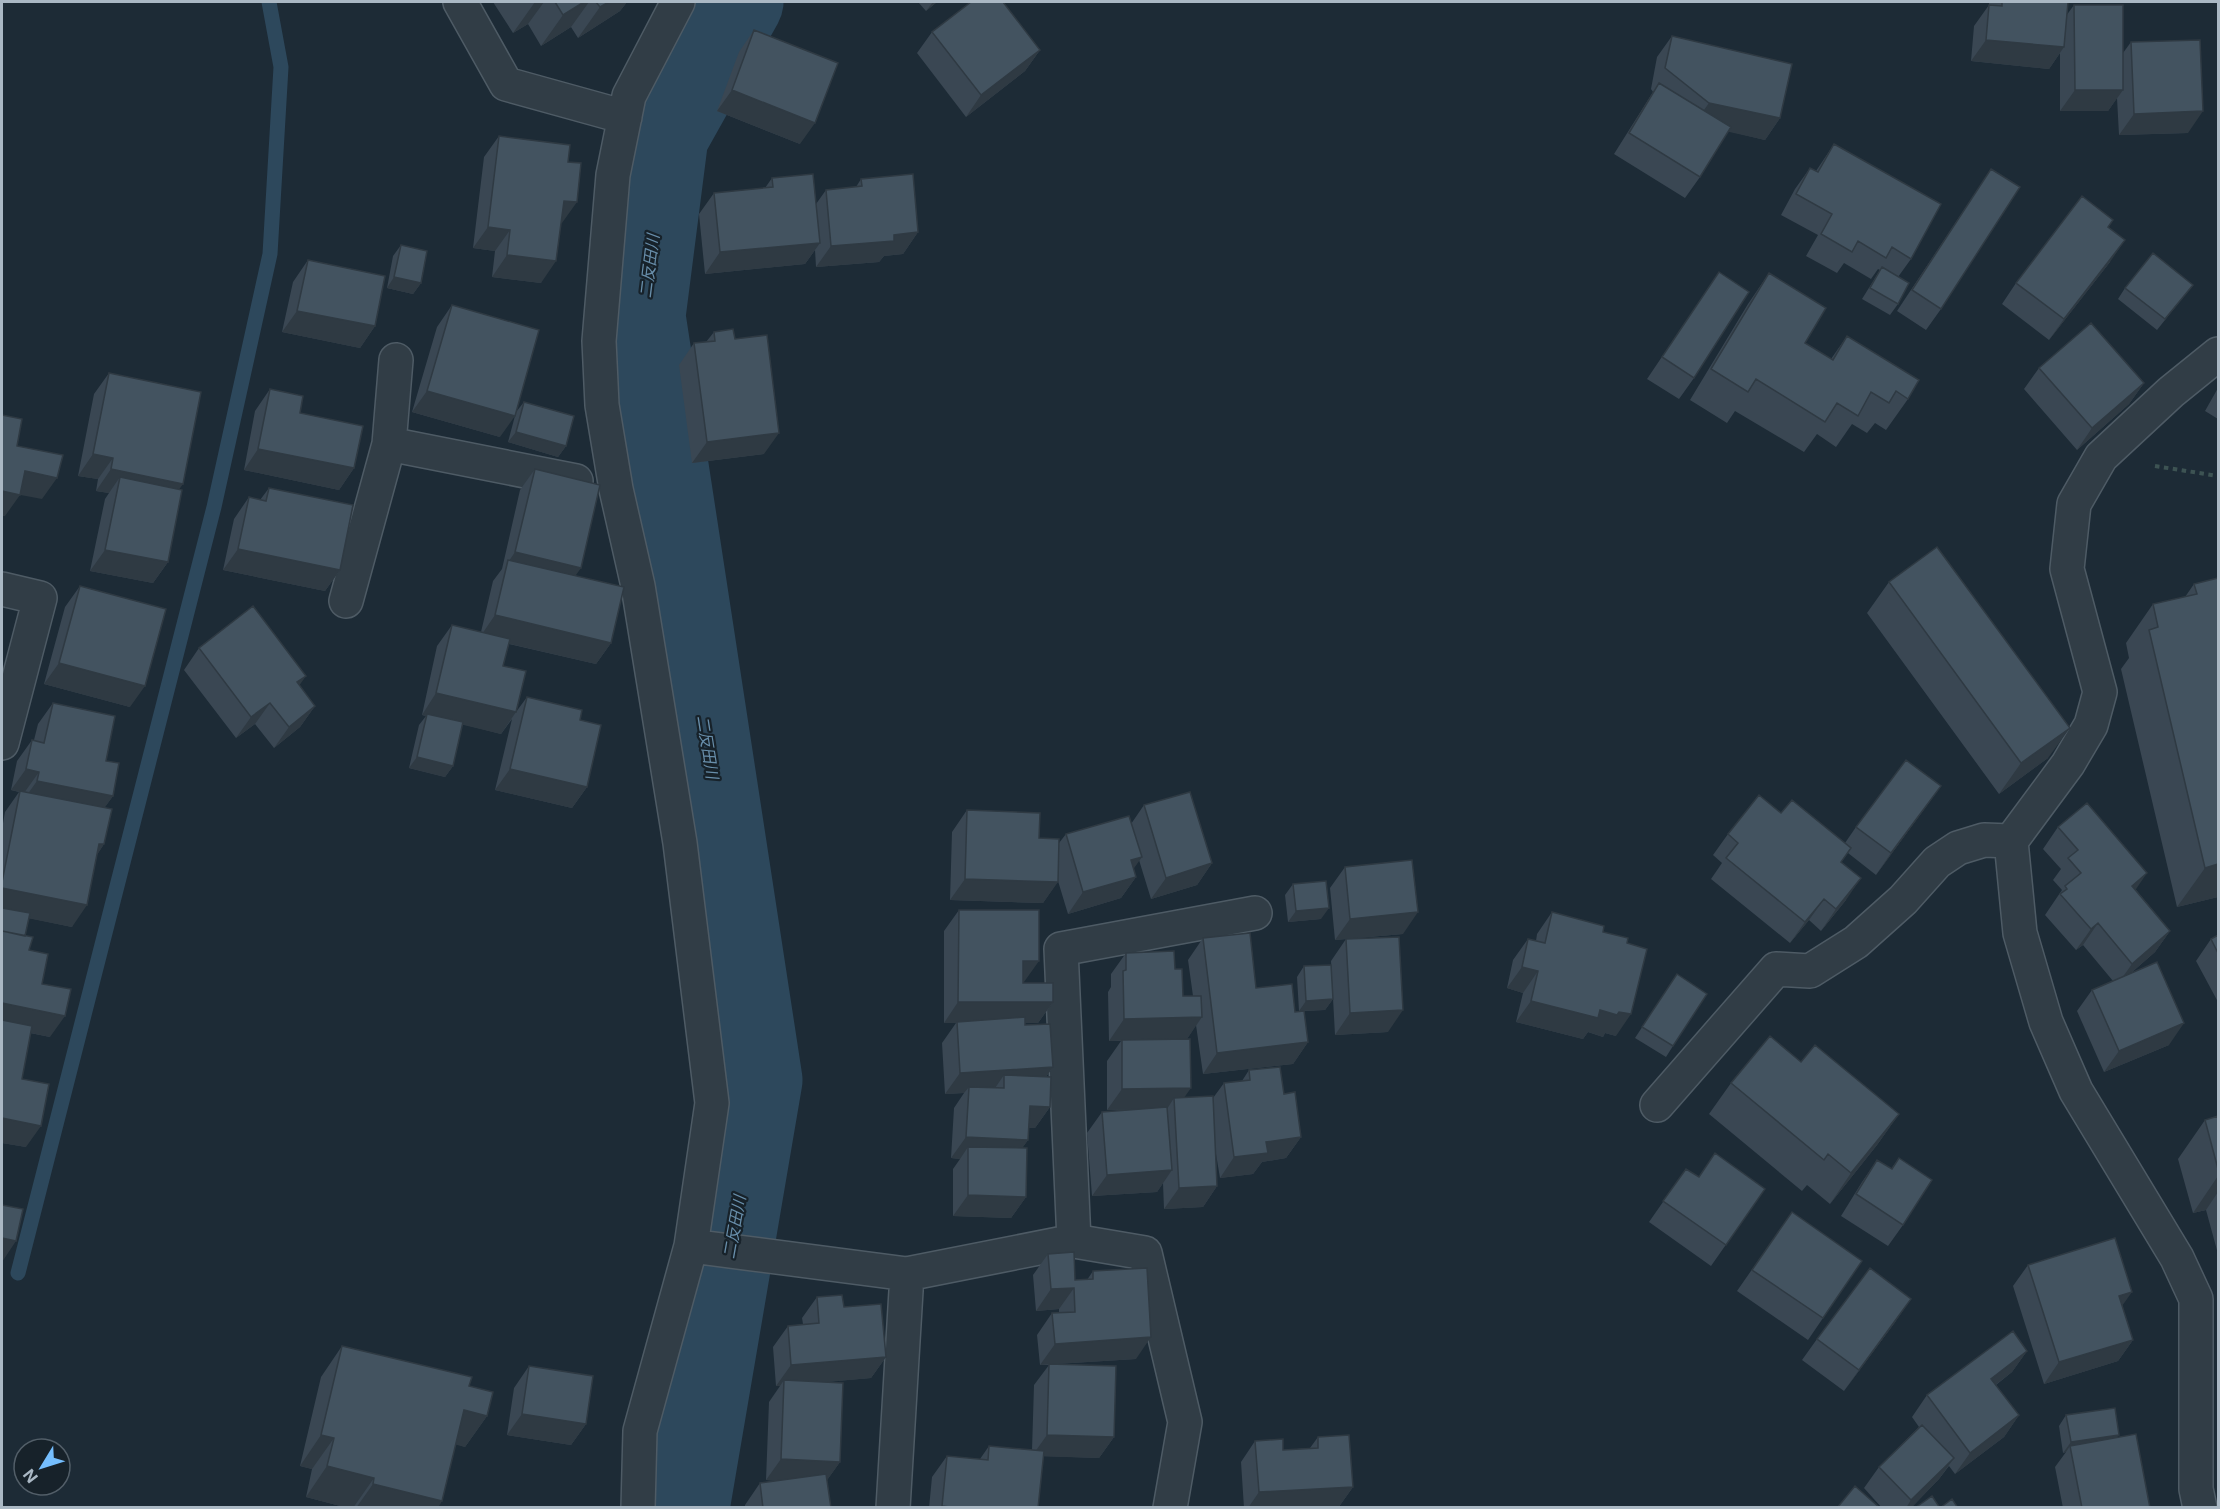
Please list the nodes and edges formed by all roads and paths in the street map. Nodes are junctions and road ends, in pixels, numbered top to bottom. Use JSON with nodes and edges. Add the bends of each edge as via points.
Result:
{"nodes":[{"id":1,"x":460,"y":2,"type":"edge"},
{"id":2,"x":678,"y":2,"type":"edge"},
{"id":3,"x":625,"y":117,"type":"junction"},
{"id":4,"x":2218,"y":354,"type":"edge"},
{"id":5,"x":396,"y":360,"type":"dead end"},
{"id":6,"x":389,"y":444,"type":"junction"},
{"id":7,"x":2101,"y":457,"type":"junction"},
{"id":8,"x":2218,"y":476,"type":"edge"},
{"id":9,"x":616,"y":489,"type":"junction"},
{"id":10,"x":2,"y":589,"type":"edge"},
{"id":11,"x":346,"y":601,"type":"dead end"},
{"id":12,"x":2,"y":744,"type":"edge"},
{"id":13,"x":2011,"y":840,"type":"junction"},
{"id":14,"x":1255,"y":913,"type":"dead end"},
{"id":15,"x":1657,"y":1104,"type":"dead end"},
{"id":16,"x":1074,"y":1241,"type":"junction"},
{"id":17,"x":691,"y":1246,"type":"junction"},
{"id":18,"x":907,"y":1274,"type":"junction"},
{"id":19,"x":638,"y":1508,"type":"edge"},
{"id":20,"x":894,"y":1508,"type":"edge"},
{"id":21,"x":1170,"y":1508,"type":"edge"},
{"id":22,"x":2200,"y":1508,"type":"edge"}],
"edges":[{"from":1,"to":3,"type":"street","via":[[506,84]]},
{"from":2,"to":3,"type":"street","via":[[629,96]]},
{"from":3,"to":9,"type":"street","via":[[613,175],[599,342],[602,405]]},
{"from":4,"to":7,"type":"street"},
{"from":5,"to":6,"type":"street"},
{"from":6,"to":9,"type":"street"},
{"from":6,"to":11,"type":"street"},
{"from":7,"to":8,"type":"path"},
{"from":7,"to":13,"type":"street","via":[[2074,504],[2067,569],[2100,692],[2091,725],[2068,764]]},
{"from":9,"to":17,"type":"street","via":[[638,586],[680,843],[712,1104]]},
{"from":10,"to":12,"type":"street","via":[[40,598]]},
{"from":13,"to":15,"type":"street","via":[[1984,840],[1958,848],[1937,862],[1903,900],[1856,942],[1810,971],[1776,969]]},
{"from":13,"to":22,"type":"street","via":[[2020,933],[2046,1022],[2076,1091],[2177,1258],[2196,1299],[2196,1489]]},
{"from":14,"to":16,"type":"street","via":[[1061,949]]},
{"from":16,"to":18,"type":"street"},
{"from":16,"to":21,"type":"street","via":[[1145,1253],[1185,1422]]},
{"from":17,"to":18,"type":"street"},
{"from":17,"to":19,"type":"street","via":[[640,1431]]},
{"from":18,"to":20,"type":"street"}]}
